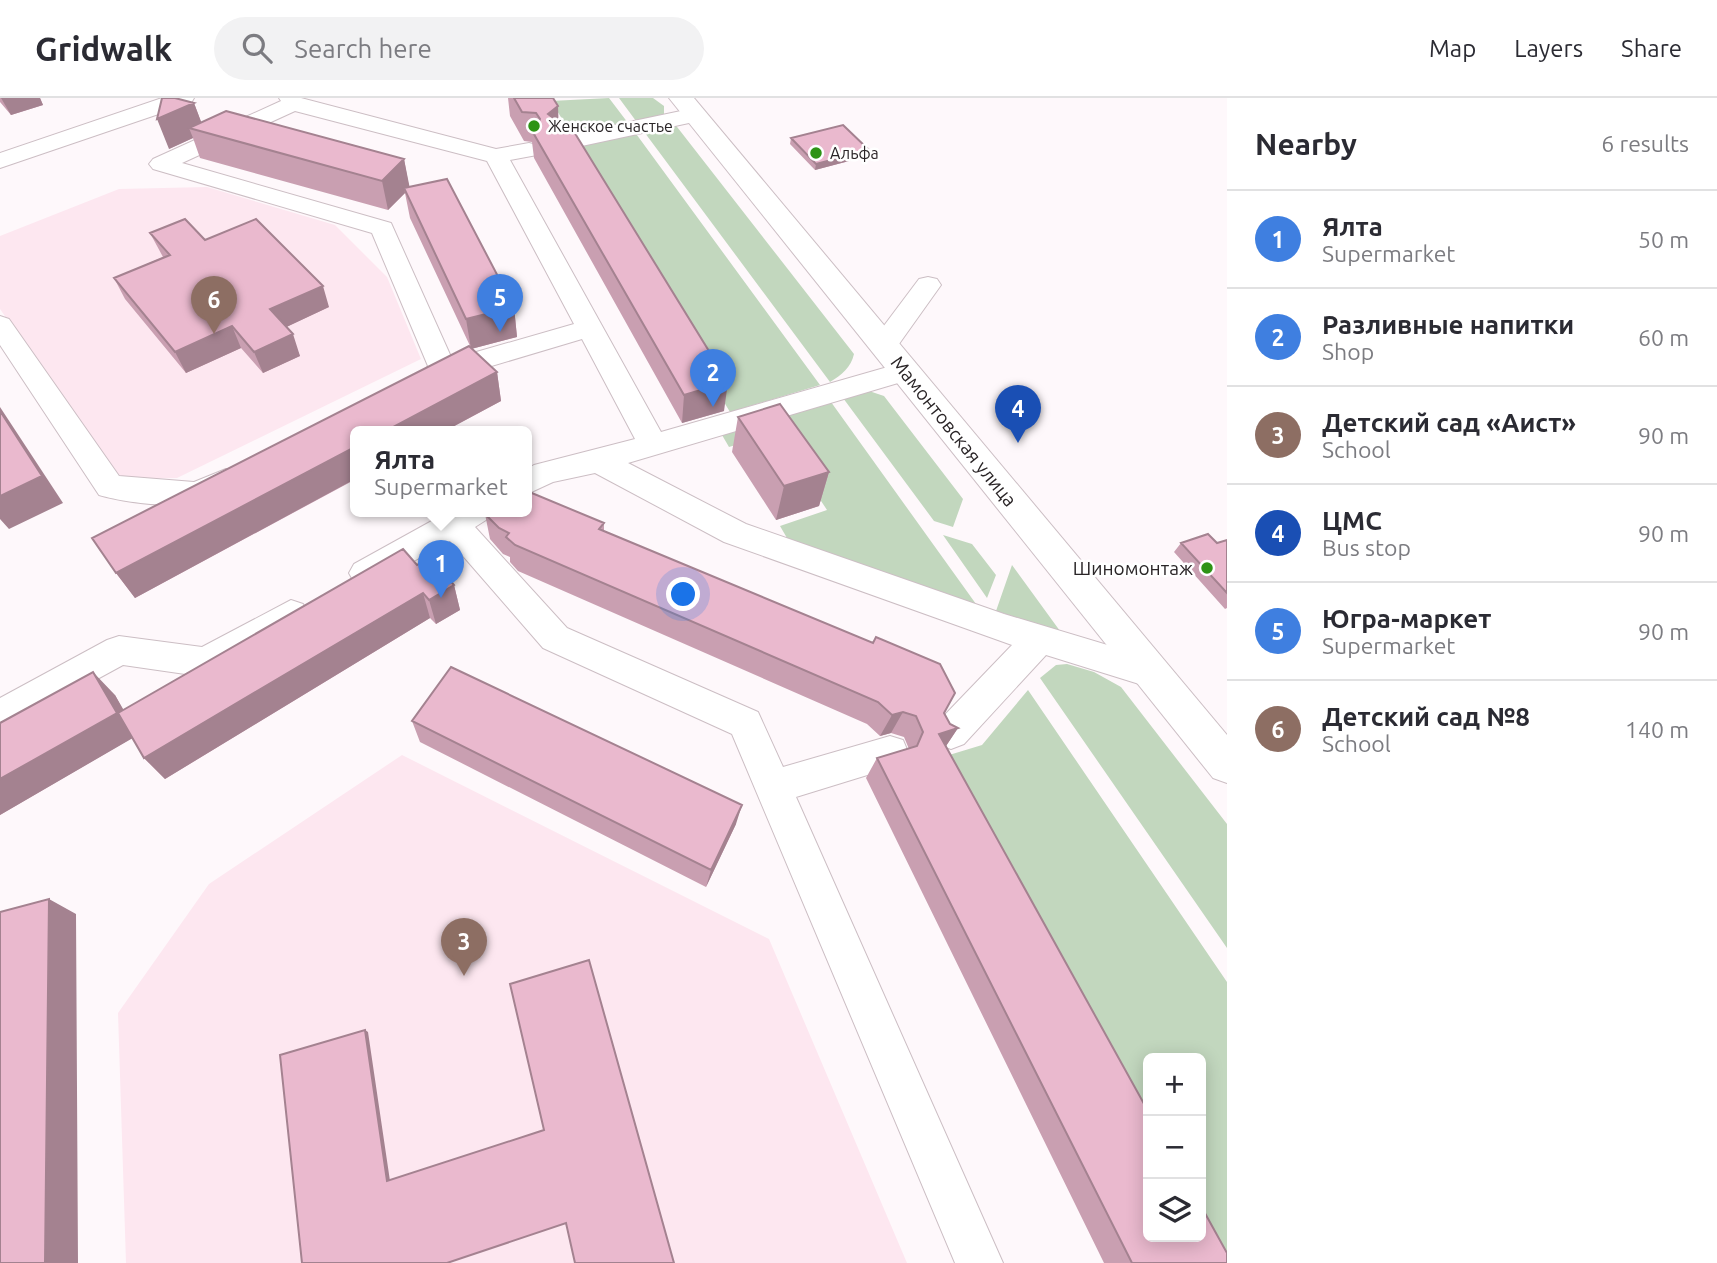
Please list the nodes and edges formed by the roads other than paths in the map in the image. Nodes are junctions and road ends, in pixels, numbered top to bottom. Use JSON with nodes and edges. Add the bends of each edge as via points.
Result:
{"nodes":[{"id":1,"x":183,"y":98,"type":"edge"},
{"id":2,"x":291,"y":101,"type":"edge"},
{"id":3,"x":688,"y":107,"type":"edge"},
{"id":4,"x":563,"y":143,"type":"edge"},
{"id":5,"x":529,"y":150,"type":"edge"},
{"id":6,"x":496,"y":156,"type":"junction"},
{"id":7,"x":0,"y":161,"type":"edge"},
{"id":8,"x":928,"y":285,"type":"dead end"},
{"id":9,"x":0,"y":325,"type":"edge"},
{"id":10,"x":590,"y":328,"type":"junction"},
{"id":11,"x":884,"y":345,"type":"junction"},
{"id":12,"x":905,"y":371,"type":"junction"},
{"id":13,"x":653,"y":445,"type":"junction"},
{"id":14,"x":598,"y":461,"type":"junction"},
{"id":15,"x":247,"y":469,"type":"edge"},
{"id":16,"x":532,"y":480,"type":"edge"},
{"id":17,"x":465,"y":518,"type":"edge"},
{"id":18,"x":1040,"y":639,"type":"junction"},
{"id":19,"x":1152,"y":673,"type":"junction"},
{"id":20,"x":2,"y":711,"type":"edge"},
{"id":21,"x":951,"y":733,"type":"edge"},
{"id":22,"x":890,"y":752,"type":"edge"},
{"id":23,"x":1227,"y":765,"type":"edge"},
{"id":24,"x":772,"y":787,"type":"junction"},
{"id":25,"x":979,"y":1263,"type":"edge"}],
"edges":[{"from":1,"to":7,"type":"lane"},
{"from":2,"to":6,"type":"lane"},
{"from":2,"to":10,"type":"lane","via":[[161,164],[382,228],[430,376]]},
{"from":3,"to":4,"type":"lane"},
{"from":3,"to":11,"type":"main road","name":"Мамонтовская улица"},
{"from":5,"to":6,"type":"lane"},
{"from":6,"to":10,"type":"lane"},
{"from":8,"to":11,"type":"lane"},
{"from":9,"to":15,"type":"lane","via":[[110,487],[197,494]]},
{"from":10,"to":13,"type":"lane"},
{"from":11,"to":12,"type":"main road","name":"Мамонтовская улица"},
{"from":12,"to":13,"type":"lane"},
{"from":12,"to":19,"type":"main road","name":"Мамонтовская улица"},
{"from":13,"to":14,"type":"lane"},
{"from":14,"to":16,"type":"lane"},
{"from":14,"to":18,"type":"lane","via":[[735,533]]},
{"from":17,"to":20,"type":"lane","via":[[205,662],[119,650]]},
{"from":17,"to":24,"type":"lane","via":[[555,638],[745,723]]},
{"from":18,"to":19,"type":"lane"},
{"from":18,"to":21,"type":"lane"},
{"from":19,"to":23,"type":"main road","name":"Мамонтовская улица"},
{"from":22,"to":24,"type":"lane"},
{"from":24,"to":25,"type":"lane"}]}
